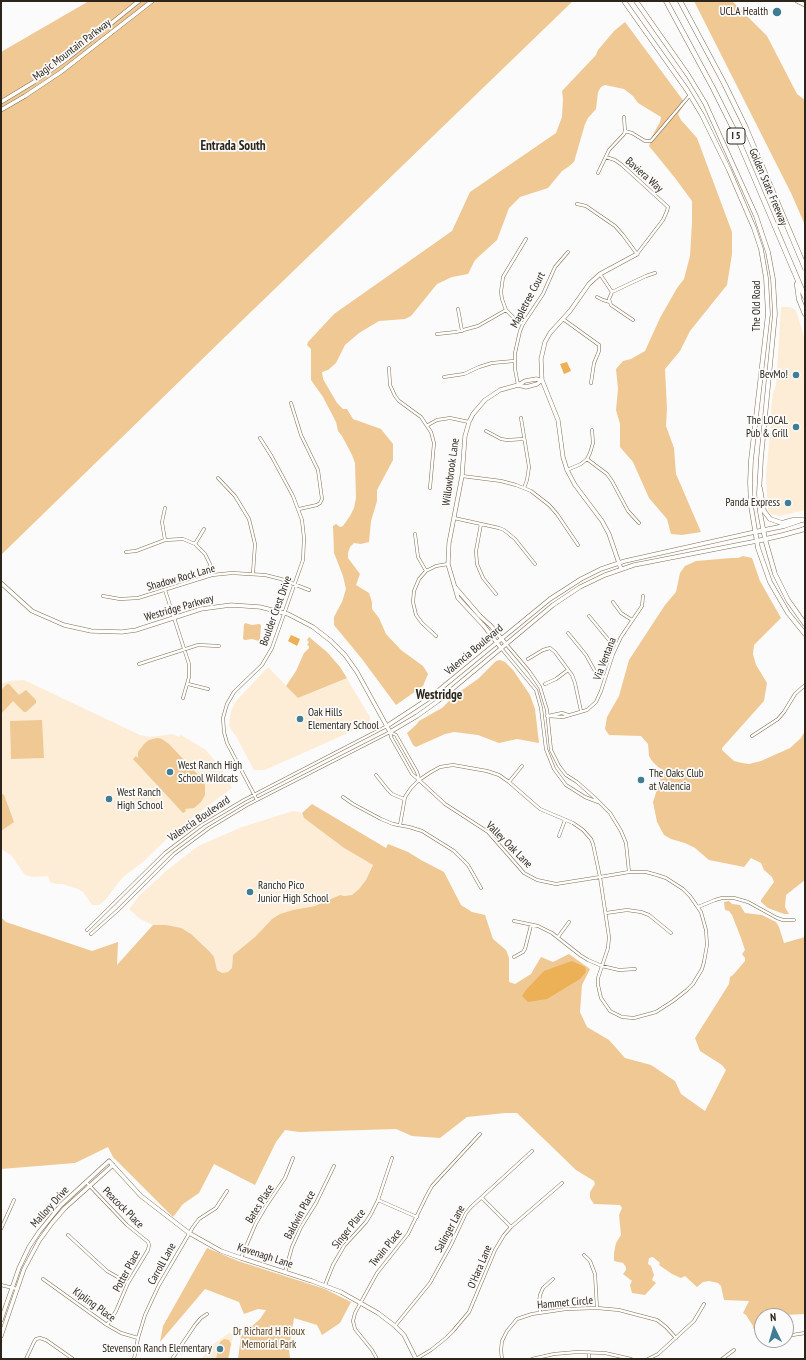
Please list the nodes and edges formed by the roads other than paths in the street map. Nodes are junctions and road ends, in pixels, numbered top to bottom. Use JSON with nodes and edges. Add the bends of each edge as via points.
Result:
{"nodes":[{"id":1,"x":139,"y":1,"type":"edge"},
{"id":2,"x":152,"y":1,"type":"edge"},
{"id":3,"x":624,"y":1,"type":"edge"},
{"id":4,"x":636,"y":1,"type":"edge"},
{"id":5,"x":666,"y":1,"type":"edge"},
{"id":6,"x":680,"y":1,"type":"edge"},
{"id":7,"x":797,"y":1,"type":"edge"},
{"id":8,"x":805,"y":5,"type":"edge"},
{"id":9,"x":690,"y":95,"type":"junction"},
{"id":10,"x":1,"y":102,"type":"edge"},
{"id":11,"x":1,"y":110,"type":"edge"},
{"id":12,"x":624,"y":117,"type":"dead end"},
{"id":13,"x":625,"y":131,"type":"junction"},
{"id":14,"x":606,"y":157,"type":"junction"},
{"id":15,"x":598,"y":174,"type":"dead end"},
{"id":16,"x":577,"y":204,"type":"dead end"},
{"id":17,"x":526,"y":239,"type":"dead end"},
{"id":18,"x":568,"y":252,"type":"dead end"},
{"id":19,"x":637,"y":254,"type":"junction"},
{"id":20,"x":805,"y":268,"type":"edge"},
{"id":21,"x":655,"y":273,"type":"dead end"},
{"id":22,"x":600,"y":274,"type":"junction"},
{"id":23,"x":796,"y":276,"type":"junction"},
{"id":24,"x":612,"y":292,"type":"junction"},
{"id":25,"x":598,"y":297,"type":"dead end"},
{"id":26,"x":805,"y":297,"type":"edge"},
{"id":27,"x":610,"y":302,"type":"junction"},
{"id":28,"x":458,"y":309,"type":"dead end"},
{"id":29,"x":506,"y":310,"type":"junction"},
{"id":30,"x":805,"y":314,"type":"edge"},
{"id":31,"x":563,"y":319,"type":"junction"},
{"id":32,"x":633,"y":320,"type":"dead end"},
{"id":33,"x":523,"y":324,"type":"junction"},
{"id":34,"x":462,"y":331,"type":"junction"},
{"id":35,"x":437,"y":334,"type":"dead end"},
{"id":36,"x":514,"y":361,"type":"junction"},
{"id":37,"x":389,"y":368,"type":"dead end"},
{"id":38,"x":444,"y":377,"type":"dead end"},
{"id":39,"x":542,"y":380,"type":"junction"},
{"id":40,"x":591,"y":383,"type":"dead end"},
{"id":41,"x":518,"y":385,"type":"junction"},
{"id":42,"x":291,"y":404,"type":"dead end"},
{"id":43,"x":521,"y":418,"type":"dead end"},
{"id":44,"x":469,"y":422,"type":"junction"},
{"id":45,"x":428,"y":425,"type":"junction"},
{"id":46,"x":592,"y":430,"type":"dead end"},
{"id":47,"x":486,"y":431,"type":"dead end"},
{"id":48,"x":260,"y":438,"type":"dead end"},
{"id":49,"x":524,"y":439,"type":"junction"},
{"id":50,"x":587,"y":459,"type":"junction"},
{"id":51,"x":567,"y":470,"type":"junction"},
{"id":52,"x":462,"y":476,"type":"junction"},
{"id":53,"x":218,"y":478,"type":"dead end"},
{"id":54,"x":759,"y":483,"type":"junction"},
{"id":55,"x":430,"y":488,"type":"dead end"},
{"id":56,"x":524,"y":488,"type":"junction"},
{"id":57,"x":165,"y":508,"type":"dead end"},
{"id":58,"x":299,"y":510,"type":"junction"},
{"id":59,"x":454,"y":518,"type":"junction"},
{"id":60,"x":804,"y":519,"type":"edge"},
{"id":61,"x":639,"y":523,"type":"dead end"},
{"id":62,"x":481,"y":524,"type":"junction"},
{"id":63,"x":204,"y":529,"type":"dead end"},
{"id":64,"x":805,"y":529,"type":"edge"},
{"id":65,"x":763,"y":531,"type":"junction"},
{"id":66,"x":755,"y":532,"type":"junction"},
{"id":67,"x":415,"y":534,"type":"dead end"},
{"id":68,"x":764,"y":539,"type":"junction"},
{"id":69,"x":165,"y":540,"type":"junction"},
{"id":70,"x":756,"y":541,"type":"junction"},
{"id":71,"x":195,"y":544,"type":"junction"},
{"id":72,"x":578,"y":545,"type":"dead end"},
{"id":73,"x":126,"y":552,"type":"dead end"},
{"id":74,"x":619,"y":562,"type":"junction"},
{"id":75,"x":448,"y":564,"type":"junction"},
{"id":76,"x":535,"y":564,"type":"dead end"},
{"id":77,"x":621,"y":569,"type":"junction"},
{"id":78,"x":426,"y":571,"type":"junction"},
{"id":79,"x":253,"y":574,"type":"junction"},
{"id":80,"x":212,"y":575,"type":"junction"},
{"id":81,"x":1,"y":583,"type":"edge"},
{"id":82,"x":294,"y":584,"type":"junction"},
{"id":83,"x":455,"y":587,"type":"junction"},
{"id":84,"x":165,"y":590,"type":"junction"},
{"id":85,"x":309,"y":590,"type":"dead end"},
{"id":86,"x":496,"y":594,"type":"dead end"},
{"id":87,"x":103,"y":596,"type":"dead end"},
{"id":88,"x":643,"y":596,"type":"dead end"},
{"id":89,"x":613,"y":602,"type":"dead end"},
{"id":90,"x":284,"y":613,"type":"junction"},
{"id":91,"x":589,"y":616,"type":"dead end"},
{"id":92,"x":174,"y":618,"type":"junction"},
{"id":93,"x":632,"y":620,"type":"junction"},
{"id":94,"x":805,"y":624,"type":"edge"},
{"id":95,"x":568,"y":632,"type":"dead end"},
{"id":96,"x":805,"y":634,"type":"edge"},
{"id":97,"x":436,"y":636,"type":"dead end"},
{"id":98,"x":501,"y":639,"type":"junction"},
{"id":99,"x":497,"y":642,"type":"junction"},
{"id":100,"x":506,"y":644,"type":"junction"},
{"id":101,"x":617,"y":644,"type":"junction"},
{"id":102,"x":219,"y":646,"type":"dead end"},
{"id":103,"x":501,"y":648,"type":"junction"},
{"id":104,"x":185,"y":650,"type":"junction"},
{"id":105,"x":528,"y":659,"type":"dead end"},
{"id":106,"x":138,"y":664,"type":"dead end"},
{"id":107,"x":568,"y":670,"type":"junction"},
{"id":108,"x":605,"y":677,"type":"junction"},
{"id":109,"x":188,"y":684,"type":"junction"},
{"id":110,"x":544,"y":684,"type":"dead end"},
{"id":111,"x":805,"y":685,"type":"edge"},
{"id":112,"x":208,"y":689,"type":"dead end"},
{"id":113,"x":183,"y":698,"type":"dead end"},
{"id":114,"x":582,"y":712,"type":"junction"},
{"id":115,"x":547,"y":716,"type":"junction"},
{"id":116,"x":542,"y":717,"type":"junction"},
{"id":117,"x":387,"y":726,"type":"junction"},
{"id":118,"x":390,"y":732,"type":"junction"},
{"id":119,"x":752,"y":736,"type":"dead end"},
{"id":120,"x":522,"y":766,"type":"dead end"},
{"id":121,"x":376,"y":775,"type":"dead end"},
{"id":122,"x":419,"y":780,"type":"junction"},
{"id":123,"x":509,"y":782,"type":"junction"},
{"id":124,"x":254,"y":795,"type":"junction"},
{"id":125,"x":343,"y":797,"type":"dead end"},
{"id":126,"x":404,"y":799,"type":"junction"},
{"id":127,"x":257,"y":800,"type":"junction"},
{"id":128,"x":598,"y":802,"type":"junction"},
{"id":129,"x":565,"y":820,"type":"junction"},
{"id":130,"x":400,"y":825,"type":"junction"},
{"id":131,"x":559,"y":836,"type":"dead end"},
{"id":132,"x":629,"y":872,"type":"junction"},
{"id":133,"x":600,"y":877,"type":"junction"},
{"id":134,"x":481,"y":888,"type":"dead end"},
{"id":135,"x":698,"y":907,"type":"junction"},
{"id":136,"x":606,"y":913,"type":"junction"},
{"id":137,"x":794,"y":920,"type":"dead end"},
{"id":138,"x":514,"y":921,"type":"dead end"},
{"id":139,"x":569,"y":922,"type":"dead end"},
{"id":140,"x":531,"y":925,"type":"junction"},
{"id":141,"x":87,"y":930,"type":"dead end"},
{"id":142,"x":671,"y":933,"type":"dead end"},
{"id":143,"x":91,"y":934,"type":"dead end"},
{"id":144,"x":558,"y":937,"type":"junction"},
{"id":145,"x":514,"y":957,"type":"dead end"},
{"id":146,"x":602,"y":966,"type":"junction"},
{"id":147,"x":635,"y":969,"type":"dead end"},
{"id":148,"x":480,"y":1134,"type":"dead end"},
{"id":149,"x":532,"y":1152,"type":"dead end"},
{"id":150,"x":293,"y":1158,"type":"dead end"},
{"id":151,"x":392,"y":1158,"type":"dead end"},
{"id":152,"x":109,"y":1161,"type":"joint"},
{"id":153,"x":112,"y":1165,"type":"junction"},
{"id":154,"x":334,"y":1166,"type":"dead end"},
{"id":155,"x":86,"y":1182,"type":"junction"},
{"id":156,"x":562,"y":1183,"type":"dead end"},
{"id":157,"x":90,"y":1186,"type":"junction"},
{"id":158,"x":227,"y":1191,"type":"dead end"},
{"id":159,"x":482,"y":1198,"type":"junction"},
{"id":160,"x":14,"y":1200,"type":"dead end"},
{"id":161,"x":378,"y":1200,"type":"junction"},
{"id":162,"x":417,"y":1217,"type":"junction"},
{"id":163,"x":512,"y":1227,"type":"junction"},
{"id":164,"x":1,"y":1229,"type":"edge"},
{"id":165,"x":189,"y":1233,"type":"junction"},
{"id":166,"x":68,"y":1235,"type":"dead end"},
{"id":167,"x":149,"y":1245,"type":"joint"},
{"id":168,"x":584,"y":1255,"type":"dead end"},
{"id":169,"x":241,"y":1258,"type":"junction"},
{"id":170,"x":285,"y":1272,"type":"junction"},
{"id":171,"x":553,"y":1278,"type":"dead end"},
{"id":172,"x":43,"y":1279,"type":"dead end"},
{"id":173,"x":128,"y":1283,"type":"junction"},
{"id":174,"x":1,"y":1285,"type":"edge"},
{"id":175,"x":325,"y":1286,"type":"junction"},
{"id":176,"x":12,"y":1288,"type":"junction"},
{"id":177,"x":17,"y":1289,"type":"junction"},
{"id":178,"x":360,"y":1303,"type":"junction"},
{"id":179,"x":704,"y":1304,"type":"dead end"},
{"id":180,"x":596,"y":1308,"type":"junction"},
{"id":181,"x":540,"y":1313,"type":"junction"},
{"id":182,"x":207,"y":1314,"type":"dead end"},
{"id":183,"x":1,"y":1320,"type":"edge"},
{"id":184,"x":107,"y":1326,"type":"junction"},
{"id":185,"x":395,"y":1326,"type":"junction"},
{"id":186,"x":805,"y":1333,"type":"edge"},
{"id":187,"x":794,"y":1335,"type":"edge"},
{"id":188,"x":1,"y":1336,"type":"edge"},
{"id":189,"x":138,"y":1338,"type":"junction"},
{"id":190,"x":676,"y":1338,"type":"junction"},
{"id":191,"x":734,"y":1350,"type":"dead end"},
{"id":192,"x":589,"y":1352,"type":"junction"},
{"id":193,"x":69,"y":1358,"type":"edge"},
{"id":194,"x":26,"y":1359,"type":"edge"},
{"id":195,"x":73,"y":1359,"type":"edge"},
{"id":196,"x":134,"y":1359,"type":"edge"},
{"id":197,"x":172,"y":1359,"type":"edge"},
{"id":198,"x":376,"y":1359,"type":"edge"},
{"id":199,"x":416,"y":1359,"type":"edge"},
{"id":200,"x":502,"y":1359,"type":"edge"},
{"id":201,"x":532,"y":1359,"type":"edge"},
{"id":202,"x":589,"y":1359,"type":"edge"},
{"id":203,"x":631,"y":1359,"type":"edge"},
{"id":204,"x":648,"y":1359,"type":"edge"},
{"id":205,"x":722,"y":1359,"type":"edge"}],
"edges":[{"from":1,"to":10,"type":"street","name":"Magic Mountain Parkway","via":[[68,58]]},
{"from":2,"to":11,"type":"street","name":"Magic Mountain Parkway","via":[[61,72]]},
{"from":3,"to":9,"type":"main road","name":"The Old Road"},
{"from":4,"to":54,"type":"main road","name":"The Old Road","via":[[705,103],[756,216],[768,252],[775,314]]},
{"from":5,"to":23,"type":"highway","name":"Golden State Freeway","number":"I 5","via":[[734,130]]},
{"from":6,"to":20,"type":"highway","name":"Golden State Freeway","number":"I 5","via":[[748,132]]},
{"from":7,"to":8,"type":"street"},
{"from":9,"to":13,"type":"street","via":[[651,141],[648,142]]},
{"from":9,"to":66,"type":"main road","name":"The Old Road","via":[[714,138],[754,228],[765,270],[767,323],[750,482]]},
{"from":12,"to":13,"type":"street"},
{"from":13,"to":14,"type":"street"},
{"from":14,"to":15,"type":"street"},
{"from":14,"to":19,"type":"street","name":"Baviera Way","via":[[622,165],[668,207],[661,223]]},
{"from":16,"to":19,"type":"street","via":[[586,206],[615,226]]},
{"from":17,"to":29,"type":"street","via":[[503,277],[500,292]]},
{"from":18,"to":33,"type":"street","name":"Mapletree Court","via":[[554,267],[542,294]]},
{"from":19,"to":22,"type":"street"},
{"from":21,"to":24,"type":"street"},
{"from":22,"to":24,"type":"street"},
{"from":22,"to":31,"type":"street","via":[[589,284]]},
{"from":23,"to":26,"type":"highway","name":"Golden State Freeway","number":"I 5"},
{"from":23,"to":30,"type":"highway"},
{"from":24,"to":27,"type":"street"},
{"from":25,"to":27,"type":"street"},
{"from":27,"to":32,"type":"street"},
{"from":28,"to":34,"type":"street"},
{"from":29,"to":33,"type":"street"},
{"from":29,"to":34,"type":"street","via":[[478,326]]},
{"from":31,"to":39,"type":"street","via":[[550,333],[542,350]]},
{"from":31,"to":40,"type":"street","via":[[599,345]]},
{"from":33,"to":36,"type":"street","name":"Mapletree Court","via":[[517,338]]},
{"from":34,"to":35,"type":"street"},
{"from":36,"to":38,"type":"street","via":[[492,363],[464,374]]},
{"from":36,"to":41,"type":"street","name":"Mapletree Court"},
{"from":37,"to":45,"type":"street","via":[[390,385],[395,396],[421,416]]},
{"from":39,"to":41,"type":"street","name":"Willowbrook Lane","via":[[525,381]]},
{"from":39,"to":51,"type":"street","via":[[558,420]]},
{"from":41,"to":44,"type":"street","name":"Willowbrook Lane","via":[[507,387],[492,395],[479,405]]},
{"from":42,"to":58,"type":"street","via":[[301,435],[318,470],[322,499],[318,505]]},
{"from":43,"to":49,"type":"street"},
{"from":44,"to":45,"type":"street","via":[[450,418]]},
{"from":44,"to":52,"type":"street","name":"Willowbrook Lane","via":[[465,436]]},
{"from":45,"to":55,"type":"street","via":[[434,443]]},
{"from":46,"to":50,"type":"street","via":[[593,443]]},
{"from":47,"to":49,"type":"street","via":[[507,440]]},
{"from":48,"to":58,"type":"street","name":"Boulder Crest Drive"},
{"from":49,"to":56,"type":"street","via":[[529,467],[528,480]]},
{"from":50,"to":51,"type":"street"},
{"from":50,"to":61,"type":"street","via":[[610,478],[628,511]]},
{"from":51,"to":74,"type":"street","via":[[602,521]]},
{"from":52,"to":56,"type":"street","via":[[501,481]]},
{"from":52,"to":59,"type":"street","name":"Willowbrook Lane"},
{"from":53,"to":79,"type":"street","via":[[235,496],[249,518],[255,544]]},
{"from":54,"to":60,"type":"main road","via":[[764,511],[770,519],[782,523]]},
{"from":54,"to":65,"type":"main road","name":"The Old Road"},
{"from":56,"to":72,"type":"street","via":[[549,505]]},
{"from":57,"to":69,"type":"street","via":[[162,522]]},
{"from":58,"to":82,"type":"street","name":"Boulder Crest Drive","via":[[304,549]]},
{"from":59,"to":62,"type":"street"},
{"from":59,"to":75,"type":"street","name":"Willowbrook Lane","via":[[448,543]]},
{"from":60,"to":65,"type":"main road","name":"Valencia Boulevard"},
{"from":62,"to":76,"type":"street","via":[[499,528],[510,534]]},
{"from":62,"to":86,"type":"street","via":[[476,551],[477,564],[483,578]]},
{"from":63,"to":71,"type":"street"},
{"from":64,"to":68,"type":"main road","name":"Valencia Boulevard"},
{"from":65,"to":66,"type":"main road","name":"Valencia Boulevard"},
{"from":65,"to":68,"type":"main road","name":"The Old Road"},
{"from":66,"to":70,"type":"main road","name":"The Old Road"},
{"from":66,"to":74,"type":"street","name":"Valencia Boulevard"},
{"from":67,"to":78,"type":"street","via":[[418,557]]},
{"from":68,"to":70,"type":"main road","name":"Valencia Boulevard"},
{"from":68,"to":94,"type":"main road","name":"The Old Road","via":[[779,582]]},
{"from":69,"to":71,"type":"street","via":[[183,539]]},
{"from":69,"to":73,"type":"street"},
{"from":70,"to":77,"type":"street","name":"Valencia Boulevard"},
{"from":70,"to":96,"type":"main road","name":"The Old Road","via":[[765,570],[776,593]]},
{"from":71,"to":80,"type":"street","via":[[208,558]]},
{"from":74,"to":77,"type":"street"},
{"from":74,"to":98,"type":"street","name":"Valencia Boulevard","via":[[565,588]]},
{"from":75,"to":78,"type":"street"},
{"from":75,"to":83,"type":"street","name":"Willowbrook Lane"},
{"from":77,"to":100,"type":"street","name":"Valencia Boulevard","via":[[563,598]]},
{"from":78,"to":97,"type":"street","via":[[414,591],[414,609],[419,620]]},
{"from":79,"to":80,"type":"street","name":"Shadow Rock Lane"},
{"from":79,"to":82,"type":"street","name":"Shadow Rock Lane","via":[[274,577]]},
{"from":80,"to":84,"type":"street","name":"Shadow Rock Lane"},
{"from":81,"to":92,"type":"street","name":"Westridge Parkway","via":[[19,600],[45,618],[77,629],[122,632]]},
{"from":82,"to":85,"type":"street","name":"Shadow Rock Lane"},
{"from":82,"to":90,"type":"street","name":"Boulder Crest Drive"},
{"from":83,"to":98,"type":"street","name":"Willowbrook Lane"},
{"from":83,"to":99,"type":"street","name":"Willowbrook Lane","via":[[460,601]]},
{"from":84,"to":87,"type":"street","name":"Shadow Rock Lane","via":[[129,599]]},
{"from":84,"to":92,"type":"street"},
{"from":88,"to":93,"type":"street","name":"Via Ventana","via":[[642,606]]},
{"from":89,"to":93,"type":"street","via":[[621,613]]},
{"from":90,"to":92,"type":"street","name":"Westridge Parkway","via":[[260,606],[231,605],[201,609]]},
{"from":90,"to":117,"type":"street","name":"Westridge Parkway","via":[[313,627],[345,655]]},
{"from":90,"to":124,"type":"street","name":"Boulder Crest Drive","via":[[272,648],[260,667],[234,692],[223,718],[227,743]]},
{"from":91,"to":101,"type":"street","via":[[608,639]]},
{"from":92,"to":104,"type":"street"},
{"from":93,"to":101,"type":"street","name":"Via Ventana"},
{"from":95,"to":108,"type":"street","via":[[596,673]]},
{"from":98,"to":99,"type":"street","name":"Valencia Boulevard"},
{"from":98,"to":100,"type":"street","name":"Willowbrook Lane"},
{"from":99,"to":103,"type":"street","name":"Willowbrook Lane"},
{"from":99,"to":117,"type":"street","name":"Valencia Boulevard","via":[[439,691]]},
{"from":100,"to":103,"type":"street","name":"Valencia Boulevard"},
{"from":100,"to":115,"type":"street","via":[[540,687]]},
{"from":101,"to":108,"type":"street","name":"Via Ventana"},
{"from":102,"to":104,"type":"street","via":[[198,645]]},
{"from":103,"to":116,"type":"street","via":[[536,690]]},
{"from":103,"to":118,"type":"street","name":"Valencia Boulevard","via":[[443,697]]},
{"from":104,"to":106,"type":"street"},
{"from":104,"to":109,"type":"street","via":[[190,671]]},
{"from":105,"to":107,"type":"street","via":[[550,648]]},
{"from":107,"to":110,"type":"street"},
{"from":107,"to":114,"type":"street","via":[[575,683]]},
{"from":108,"to":114,"type":"street","name":"Via Ventana","via":[[596,702]]},
{"from":109,"to":112,"type":"street"},
{"from":109,"to":113,"type":"street"},
{"from":111,"to":119,"type":"street","via":[[795,694],[778,719]]},
{"from":114,"to":115,"type":"street","name":"Via Ventana"},
{"from":115,"to":116,"type":"street","name":"Via Ventana"},
{"from":115,"to":128,"type":"street","via":[[551,750],[559,766]]},
{"from":116,"to":128,"type":"street","via":[[546,749],[554,769],[566,784],[585,797]]},
{"from":117,"to":118,"type":"street","name":"Westridge Parkway"},
{"from":117,"to":124,"type":"street","name":"Valencia Boulevard"},
{"from":118,"to":122,"type":"street","name":"Valley Oak Lane","via":[[408,768]]},
{"from":118,"to":122,"type":"street","name":"Valley Oak Lane","via":[[396,736]]},
{"from":118,"to":127,"type":"street","name":"Valencia Boulevard"},
{"from":120,"to":123,"type":"street"},
{"from":121,"to":126,"type":"street","via":[[392,794]]},
{"from":122,"to":123,"type":"street","name":"Valley Oak Lane","via":[[440,768],[453,765],[493,772]]},
{"from":122,"to":126,"type":"street","name":"Valley Oak Lane","via":[[410,788]]},
{"from":122,"to":133,"type":"street","name":"Valley Oak Lane","via":[[445,804],[488,832],[519,869],[530,877],[556,884]]},
{"from":123,"to":129,"type":"street","name":"Valley Oak Lane","via":[[540,809]]},
{"from":124,"to":127,"type":"street","name":"Boulder Crest Drive"},
{"from":124,"to":141,"type":"street","name":"Valencia Boulevard","via":[[180,841],[153,864]]},
{"from":125,"to":130,"type":"street","via":[[381,819]]},
{"from":126,"to":130,"type":"street"},
{"from":127,"to":143,"type":"street","name":"Valencia Boulevard","via":[[219,821],[174,854]]},
{"from":128,"to":132,"type":"street","via":[[610,813],[621,831],[626,843]]},
{"from":129,"to":131,"type":"street"},
{"from":129,"to":133,"type":"street","name":"Valley Oak Lane","via":[[578,826],[591,839]]},
{"from":130,"to":134,"type":"street","via":[[422,831],[454,851],[468,865]]},
{"from":132,"to":133,"type":"street","name":"Valley Oak Lane"},
{"from":132,"to":135,"type":"street","name":"Valley Oak Lane","via":[[646,872],[666,878],[683,889]]},
{"from":133,"to":136,"type":"street","name":"Valley Oak Lane"},
{"from":135,"to":137,"type":"street","via":[[727,897],[748,902],[777,918]]},
{"from":135,"to":146,"type":"street","name":"Valley Oak Lane","via":[[706,930],[704,962],[693,984],[656,1012],[629,1018],[610,1011],[599,993],[598,978]]},
{"from":136,"to":142,"type":"street","via":[[626,910],[641,912]]},
{"from":136,"to":146,"type":"street","name":"Valley Oak Lane","via":[[609,937]]},
{"from":138,"to":140,"type":"street"},
{"from":139,"to":144,"type":"street"},
{"from":140,"to":144,"type":"street"},
{"from":140,"to":145,"type":"street","via":[[525,949]]},
{"from":144,"to":146,"type":"street","via":[[588,960]]},
{"from":146,"to":147,"type":"street","via":[[619,970]]},
{"from":148,"to":162,"type":"street","name":"Twain Place","via":[[432,1186]]},
{"from":149,"to":159,"type":"street","name":"Salinger Lane"},
{"from":150,"to":169,"type":"street","name":"Bates Place","via":[[285,1178],[256,1223]]},
{"from":151,"to":161,"type":"street","name":"Singer Place"},
{"from":152,"to":153,"type":"street","name":"Kavenagh Lane"},
{"from":152,"to":155,"type":"street","name":"Mallory Drive"},
{"from":153,"to":157,"type":"street"},
{"from":153,"to":165,"type":"street","name":"Kavenagh Lane","via":[[141,1196]]},
{"from":154,"to":170,"type":"street","name":"Baldwin Place","via":[[316,1203],[300,1227]]},
{"from":155,"to":157,"type":"street","name":"Peacock Place"},
{"from":155,"to":176,"type":"street","name":"Mallory Drive","via":[[61,1205],[39,1232],[29,1247]]},
{"from":156,"to":163,"type":"street","name":"O'Hara Lane"},
{"from":157,"to":167,"type":"street","name":"Peacock Place"},
{"from":157,"to":177,"type":"street","via":[[65,1208],[44,1233],[30,1256]]},
{"from":158,"to":165,"type":"street","name":"Carroll Lane","via":[[216,1208],[196,1222]]},
{"from":159,"to":163,"type":"street"},
{"from":159,"to":185,"type":"street","name":"Salinger Lane","via":[[466,1213],[430,1283]]},
{"from":160,"to":164,"type":"street"},
{"from":161,"to":162,"type":"street"},
{"from":161,"to":175,"type":"street","name":"Singer Place","via":[[366,1222],[344,1246]]},
{"from":162,"to":178,"type":"street","name":"Twain Place","via":[[408,1234],[377,1273]]},
{"from":163,"to":199,"type":"street","name":"O'Hara Lane","via":[[495,1250],[469,1312],[446,1338]]},
{"from":165,"to":169,"type":"street","name":"Kavenagh Lane"},
{"from":165,"to":189,"type":"street","name":"Carroll Lane","via":[[153,1297]]},
{"from":166,"to":173,"type":"street","via":[[107,1271]]},
{"from":167,"to":173,"type":"street","name":"Potter Place"},
{"from":168,"to":180,"type":"street","via":[[595,1274]]},
{"from":169,"to":170,"type":"street","name":"Kavenagh Lane"},
{"from":170,"to":175,"type":"street","name":"Kavenagh Lane"},
{"from":171,"to":181,"type":"street","via":[[540,1295]]},
{"from":172,"to":184,"type":"street","name":"Kipling Place"},
{"from":173,"to":184,"type":"street","name":"Potter Place"},
{"from":174,"to":176,"type":"street"},
{"from":175,"to":178,"type":"street","name":"Kavenagh Lane"},
{"from":176,"to":177,"type":"street"},
{"from":176,"to":183,"type":"street","name":"Mallory Drive"},
{"from":177,"to":188,"type":"street"},
{"from":178,"to":185,"type":"street","name":"Kavenagh Lane"},
{"from":178,"to":198,"type":"street","name":"Twain Place","via":[[354,1317],[354,1329],[372,1350]]},
{"from":179,"to":190,"type":"street","via":[[694,1321]]},
{"from":180,"to":181,"type":"street","name":"Hammet Circle"},
{"from":180,"to":190,"type":"street","name":"Hammet Circle","via":[[652,1318],[662,1323]]},
{"from":181,"to":200,"type":"street","name":"Hammet Circle","via":[[521,1317],[510,1326],[502,1341]]},
{"from":182,"to":197,"type":"street","via":[[195,1325]]},
{"from":184,"to":189,"type":"street","name":"Kipling Place"},
{"from":185,"to":199,"type":"street","name":"Kavenagh Lane","via":[[404,1335]]},
{"from":186,"to":187,"type":"street"},
{"from":189,"to":196,"type":"street","name":"Carroll Lane"},
{"from":190,"to":204,"type":"street"},
{"from":191,"to":205,"type":"street"},
{"from":192,"to":201,"type":"street","via":[[562,1353]]},
{"from":192,"to":202,"type":"street"},
{"from":192,"to":203,"type":"street","via":[[614,1354]]},
{"from":193,"to":194,"type":"street","via":[[46,1340],[38,1338]]},
{"from":193,"to":195,"type":"street"}]}
